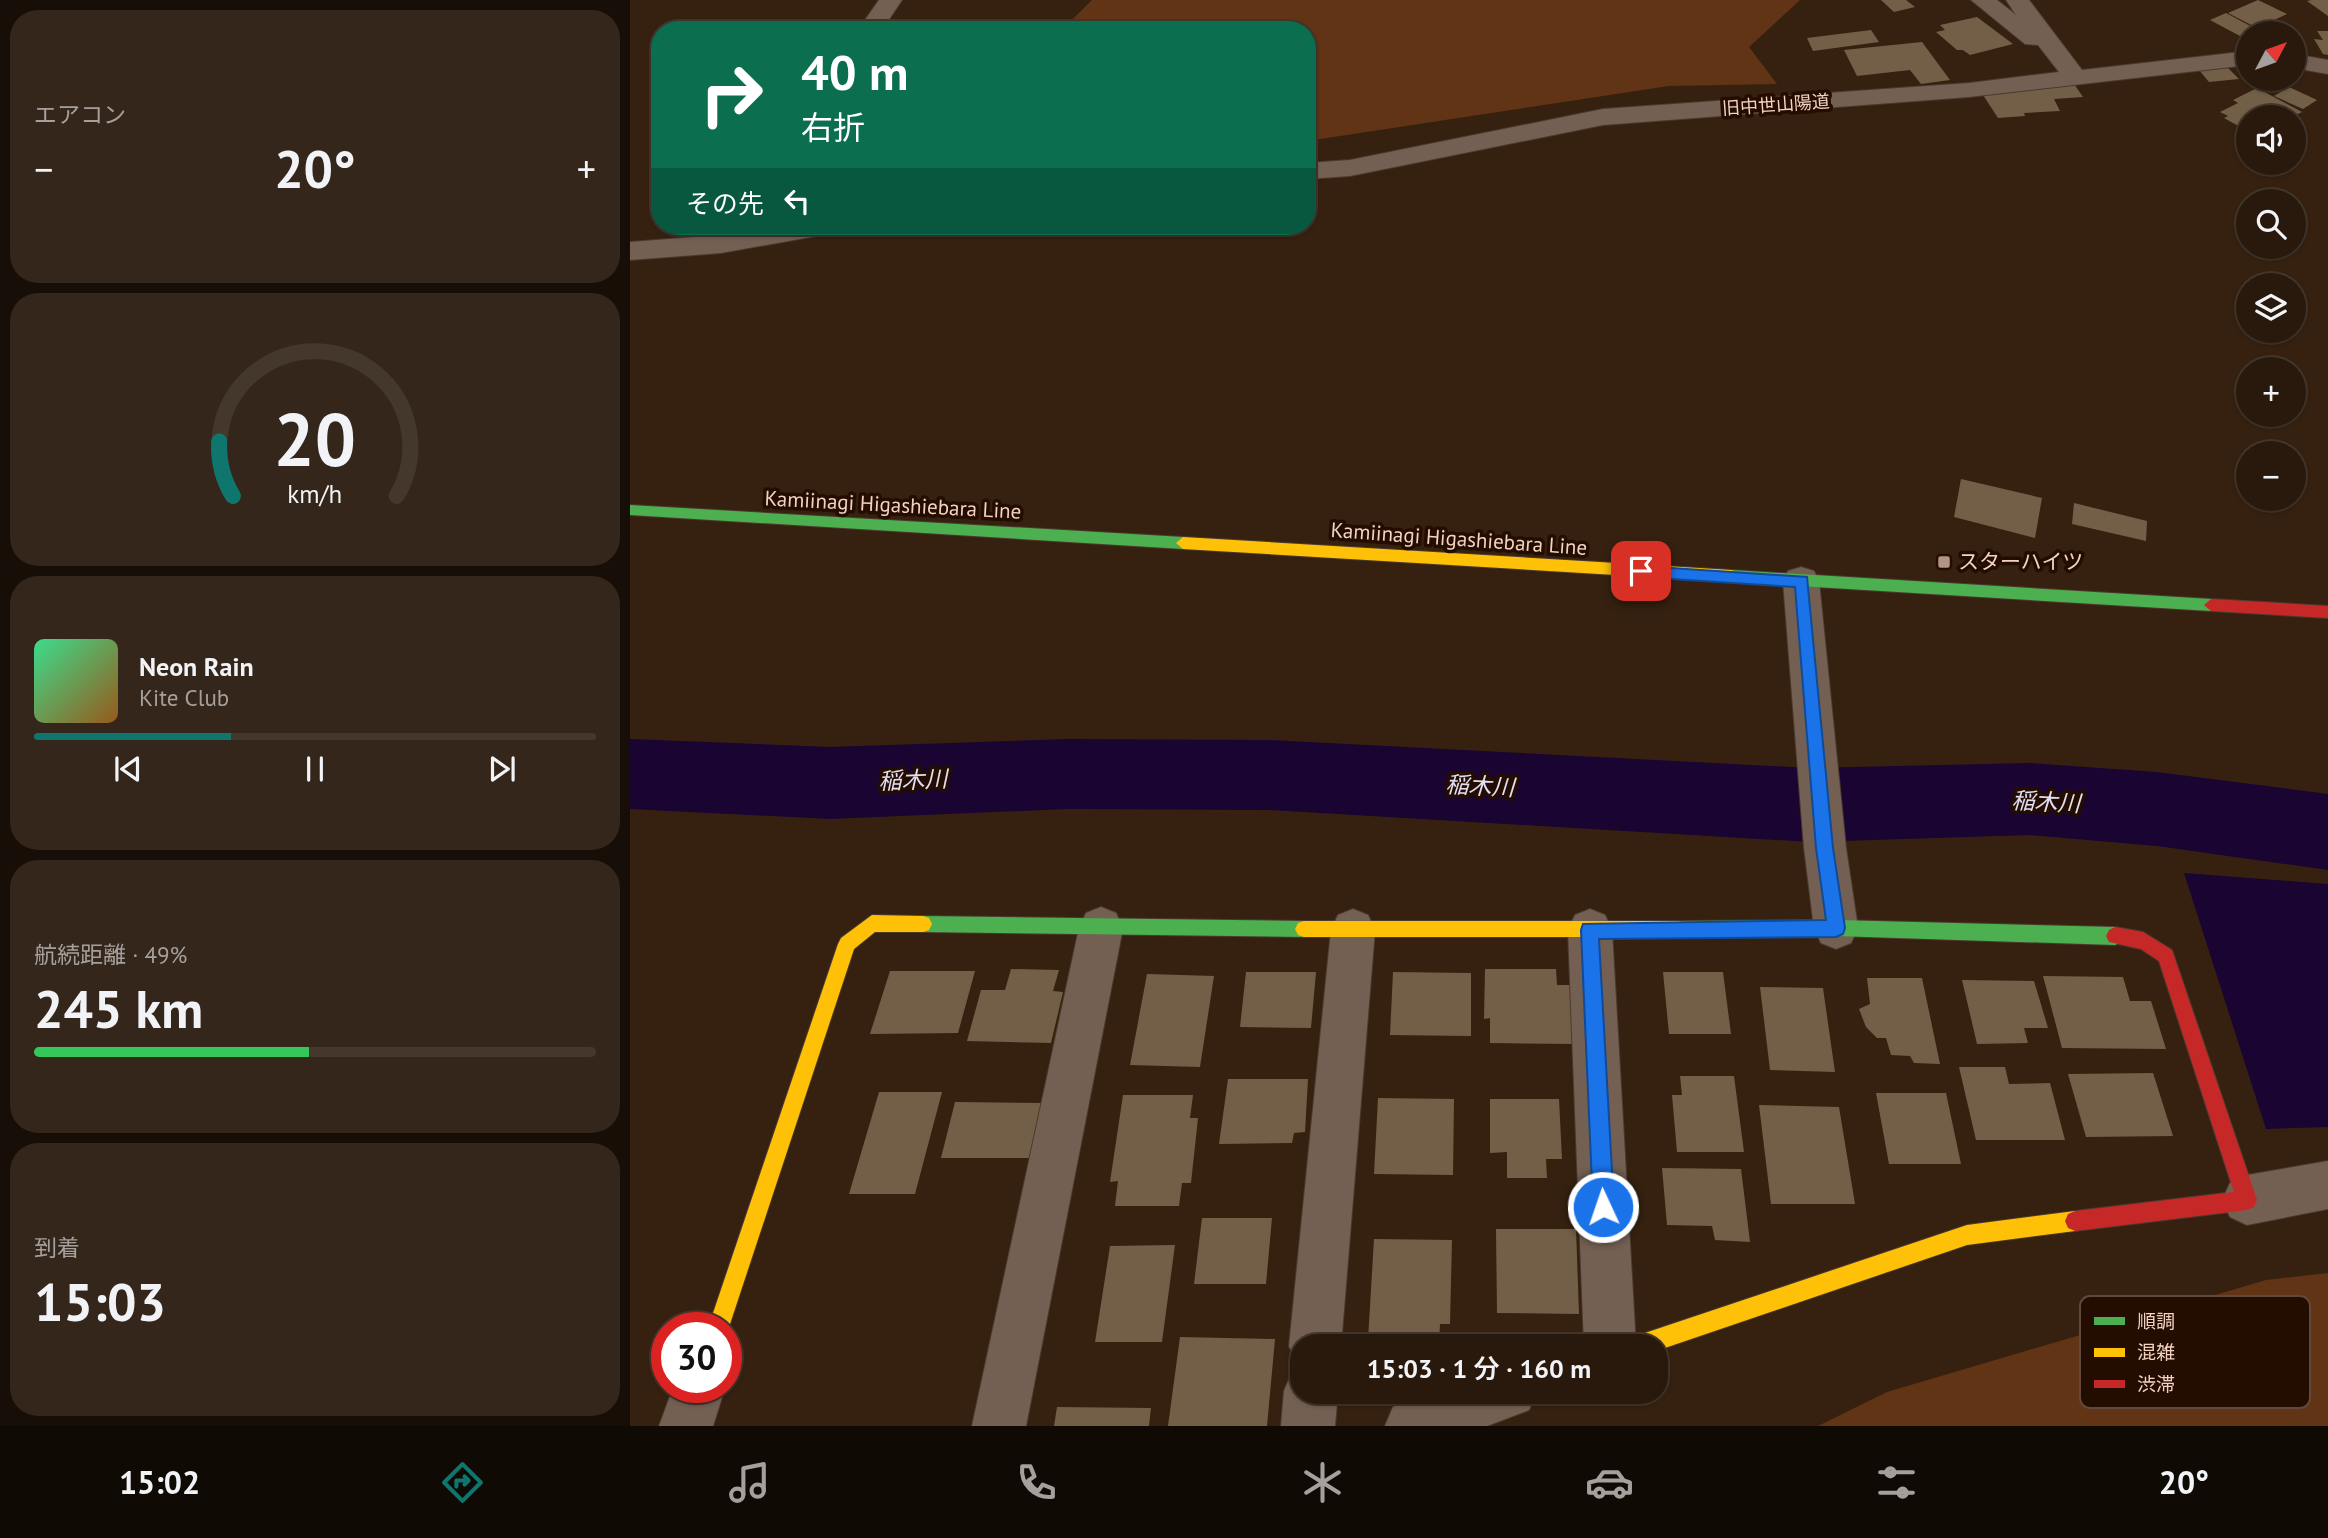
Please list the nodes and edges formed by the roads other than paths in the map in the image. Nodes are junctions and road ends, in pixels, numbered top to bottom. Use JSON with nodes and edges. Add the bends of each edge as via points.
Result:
{"nodes":[{"id":1,"x":891,"y":0,"type":"edge"},
{"id":2,"x":1982,"y":0,"type":"edge"},
{"id":3,"x":2017,"y":0,"type":"edge"},
{"id":4,"x":876,"y":21,"type":"edge"},
{"id":5,"x":2057,"y":56,"type":"junction"},
{"id":6,"x":2236,"y":59,"type":"edge"},
{"id":7,"x":2306,"y":63,"type":"edge"},
{"id":8,"x":2328,"y":68,"type":"edge"},
{"id":9,"x":2076,"y":77,"type":"junction"},
{"id":10,"x":1316,"y":170,"type":"edge"},
{"id":11,"x":729,"y":235,"type":"edge"},
{"id":12,"x":630,"y":251,"type":"edge"},
{"id":13,"x":630,"y":510,"type":"edge"},
{"id":14,"x":1801,"y":581,"type":"junction"},
{"id":15,"x":2328,"y":612,"type":"edge"},
{"id":16,"x":1101,"y":928,"type":"junction"},
{"id":17,"x":1836,"y":928,"type":"junction"},
{"id":18,"x":1353,"y":930,"type":"junction"},
{"id":19,"x":1590,"y":930,"type":"junction"},
{"id":20,"x":2328,"y":1185,"type":"edge"},
{"id":21,"x":2246,"y":1200,"type":"junction"},
{"id":22,"x":724,"y":1312,"type":"edge"},
{"id":23,"x":1316,"y":1334,"type":"edge"},
{"id":24,"x":1609,"y":1334,"type":"edge"},
{"id":25,"x":1668,"y":1336,"type":"edge"},
{"id":26,"x":694,"y":1403,"type":"edge"},
{"id":27,"x":1310,"y":1404,"type":"edge"},
{"id":28,"x":1474,"y":1404,"type":"edge"},
{"id":29,"x":686,"y":1426,"type":"edge"},
{"id":30,"x":999,"y":1426,"type":"edge"},
{"id":31,"x":1308,"y":1426,"type":"edge"},
{"id":32,"x":1412,"y":1426,"type":"edge"}],
"edges":[{"from":1,"to":4,"type":"street"},
{"from":2,"to":5,"type":"street"},
{"from":3,"to":5,"type":"street"},
{"from":5,"to":9,"type":"street"},
{"from":6,"to":9,"type":"street","name":"旧中世山陽道"},
{"from":7,"to":8,"type":"street"},
{"from":9,"to":10,"type":"street","name":"旧中世山陽道","via":[[1969,90],[1602,117],[1350,168]]},
{"from":11,"to":12,"type":"street"},
{"from":13,"to":14,"type":"street","name":"Kamiinagi Higashiebara Line"},
{"from":14,"to":15,"type":"street","name":"Kamiinagi Higashiebara Line"},
{"from":14,"to":17,"type":"street"},
{"from":16,"to":18,"type":"street"},
{"from":16,"to":22,"type":"street","via":[[872,923],[847,944]]},
{"from":16,"to":30,"type":"street"},
{"from":17,"to":19,"type":"street"},
{"from":17,"to":21,"type":"street","via":[[2136,937],[2153,944],[2166,956]]},
{"from":18,"to":19,"type":"street"},
{"from":18,"to":23,"type":"street"},
{"from":19,"to":24,"type":"street"},
{"from":20,"to":21,"type":"street"},
{"from":21,"to":25,"type":"street","via":[[1967,1235]]},
{"from":26,"to":29,"type":"street"},
{"from":27,"to":31,"type":"street"},
{"from":28,"to":32,"type":"street"}]}
